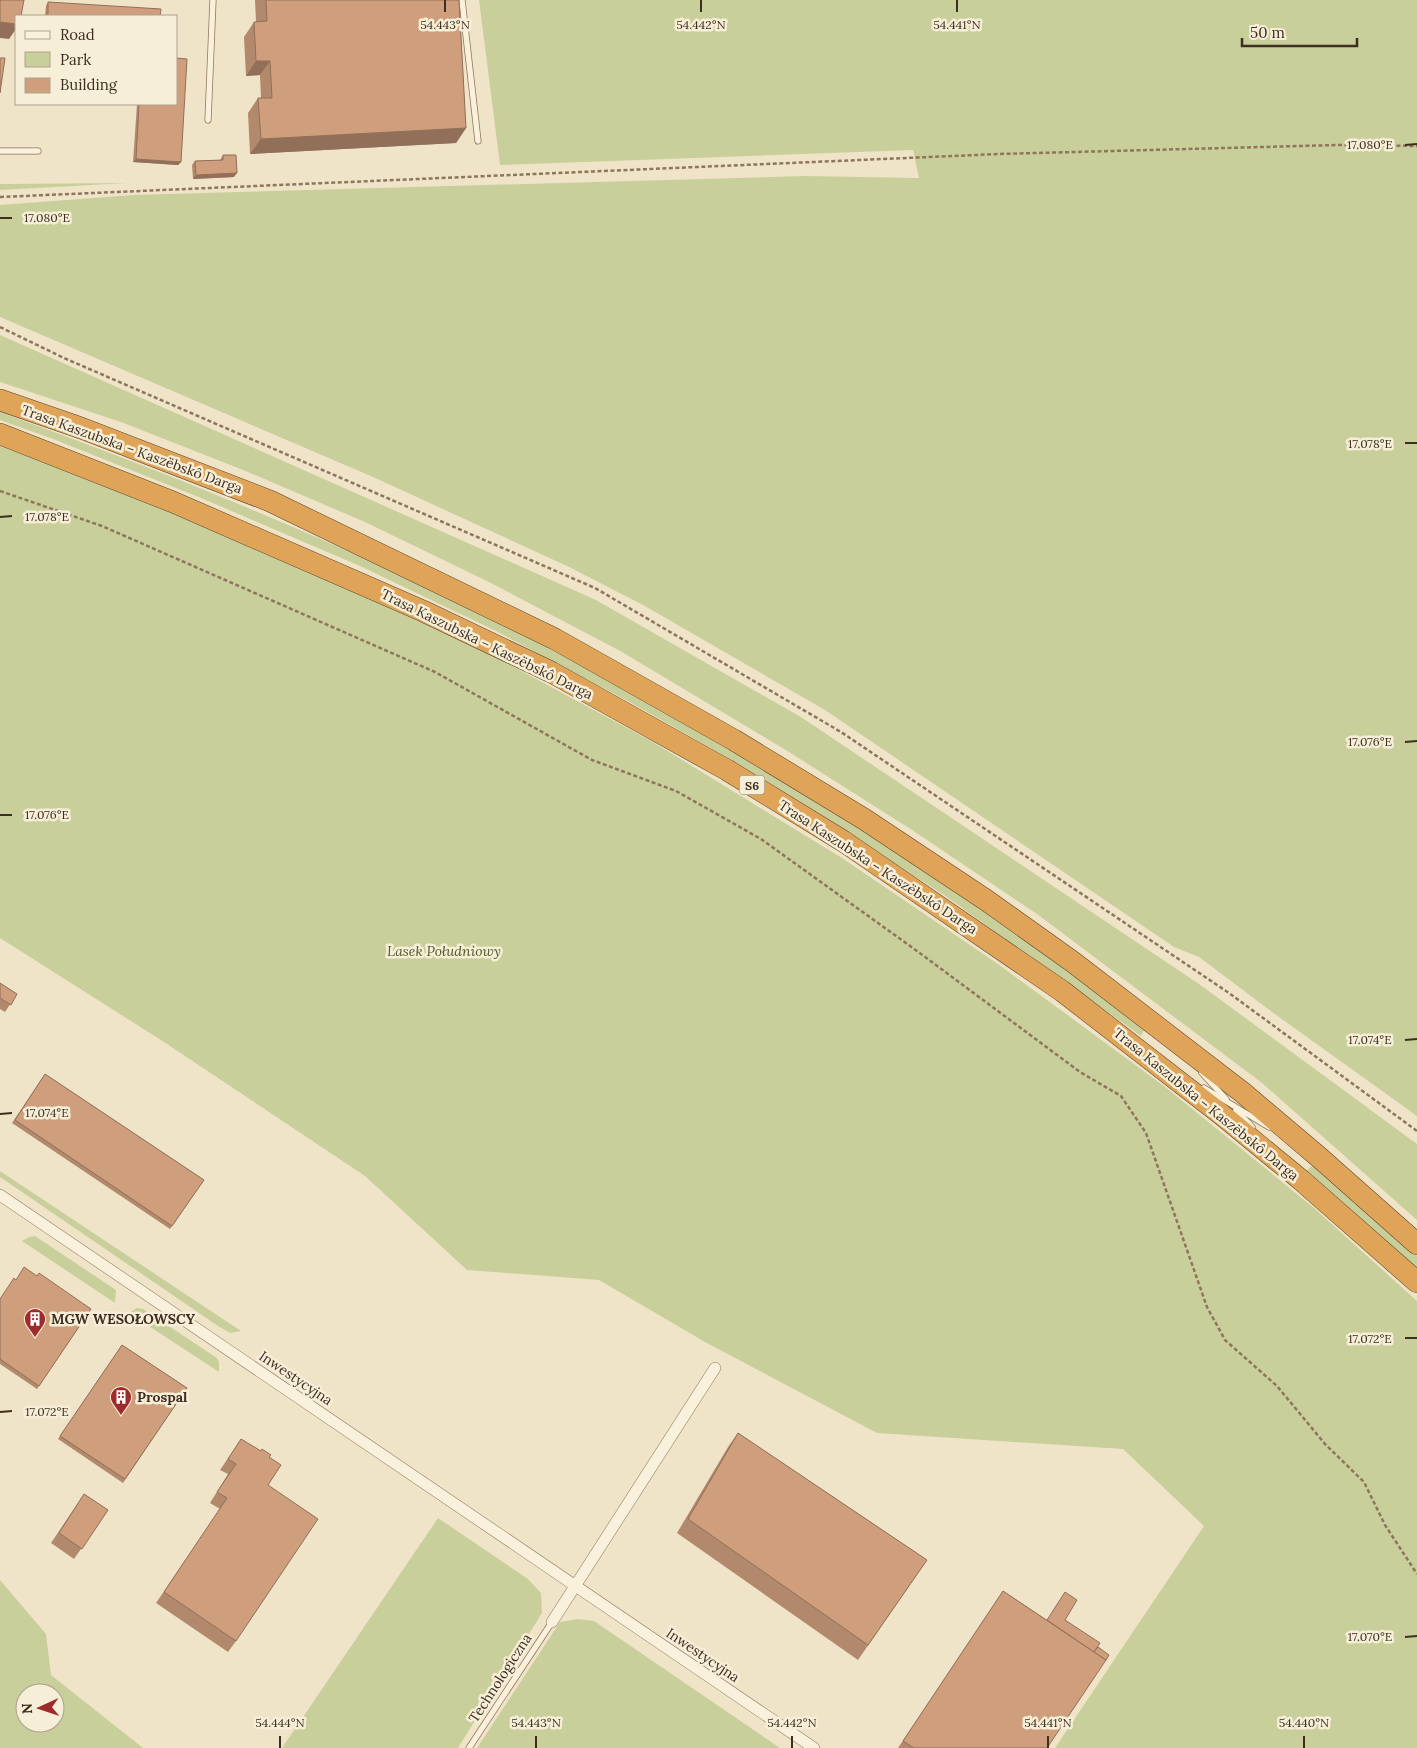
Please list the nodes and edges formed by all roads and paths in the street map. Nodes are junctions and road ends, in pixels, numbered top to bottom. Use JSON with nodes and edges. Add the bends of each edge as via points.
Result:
{"nodes":[{"id":1,"x":214,"y":0,"type":"edge"},
{"id":2,"x":462,"y":0,"type":"edge"},
{"id":3,"x":208,"y":120,"type":"dead end"},
{"id":4,"x":478,"y":141,"type":"dead end"},
{"id":5,"x":1417,"y":146,"type":"edge"},
{"id":6,"x":0,"y":151,"type":"edge"},
{"id":7,"x":38,"y":151,"type":"dead end"},
{"id":8,"x":0,"y":196,"type":"edge"},
{"id":9,"x":0,"y":327,"type":"edge"},
{"id":10,"x":0,"y":400,"type":"edge"},
{"id":11,"x":0,"y":434,"type":"edge"},
{"id":12,"x":0,"y":491,"type":"edge"},
{"id":13,"x":1158,"y":1026,"type":"junction"},
{"id":14,"x":1140,"y":1050,"type":"junction"},
{"id":15,"x":1191,"y":1062,"type":"dead end"},
{"id":16,"x":1198,"y":1069,"type":"dead end"},
{"id":17,"x":1181,"y":1075,"type":"dead end"},
{"id":18,"x":1198,"y":1085,"type":"dead end"},
{"id":19,"x":1231,"y":1104,"type":"junction"},
{"id":20,"x":1272,"y":1129,"type":"dead end"},
{"id":21,"x":1417,"y":1130,"type":"edge"},
{"id":22,"x":1256,"y":1132,"type":"dead end"},
{"id":23,"x":1280,"y":1134,"type":"dead end"},
{"id":24,"x":1263,"y":1139,"type":"dead end"},
{"id":25,"x":1320,"y":1158,"type":"junction"},
{"id":26,"x":1301,"y":1180,"type":"junction"},
{"id":27,"x":0,"y":1196,"type":"edge"},
{"id":28,"x":1417,"y":1244,"type":"edge"},
{"id":29,"x":1417,"y":1282,"type":"edge"},
{"id":30,"x":715,"y":1368,"type":"dead end"},
{"id":31,"x":1417,"y":1574,"type":"edge"},
{"id":32,"x":576,"y":1586,"type":"junction"},
{"id":33,"x":552,"y":1622,"type":"joint"},
{"id":34,"x":469,"y":1748,"type":"edge"},
{"id":35,"x":814,"y":1748,"type":"edge"}],
"edges":[{"from":1,"to":3,"type":"lane"},
{"from":2,"to":4,"type":"lane"},
{"from":5,"to":8,"type":"path","via":[[1337,145],[999,154]]},
{"from":6,"to":7,"type":"lane"},
{"from":9,"to":21,"type":"path","via":[[64,358],[595,588],[842,732],[1229,993]]},
{"from":10,"to":13,"type":"highway","name":"Trasa Kaszubska – Kaszëbskô Darga","number":"S6","via":[[270,501],[555,639],[734,740],[864,819],[986,900]]},
{"from":11,"to":14,"type":"highway","name":"Trasa Kaszubska – Kaszëbskô Darga","number":"S6","via":[[174,502],[423,610],[551,672],[727,770],[843,841],[1062,991]]},
{"from":12,"to":31,"type":"path","via":[[102,526],[436,672],[592,760],[676,791],[761,839],[918,950],[1080,1072],[1121,1096],[1146,1133],[1207,1308],[1225,1340],[1277,1386],[1325,1444],[1364,1482],[1385,1525]]},
{"from":13,"to":15,"type":"lane"},
{"from":13,"to":25,"type":"highway","name":"Trasa Kaszubska – Kaszëbskô Darga","number":"S6"},
{"from":14,"to":17,"type":"lane"},
{"from":14,"to":26,"type":"highway","name":"Trasa Kaszubska – Kaszëbskô Darga","number":"S6"},
{"from":16,"to":19,"type":"lane"},
{"from":18,"to":19,"type":"lane"},
{"from":19,"to":20,"type":"lane"},
{"from":19,"to":22,"type":"lane"},
{"from":23,"to":25,"type":"lane"},
{"from":24,"to":26,"type":"lane"},
{"from":25,"to":28,"type":"highway","name":"Trasa Kaszubska – Kaszëbskô Darga","number":"S6"},
{"from":26,"to":29,"type":"highway","name":"Trasa Kaszubska – Kaszëbskô Darga","number":"S6"},
{"from":27,"to":32,"type":"street","name":"Inwestycyjna"},
{"from":30,"to":32,"type":"street"},
{"from":32,"to":33,"type":"street"},
{"from":32,"to":35,"type":"street","name":"Inwestycyjna"},
{"from":33,"to":34,"type":"lane","name":"Technologiczna"}]}
